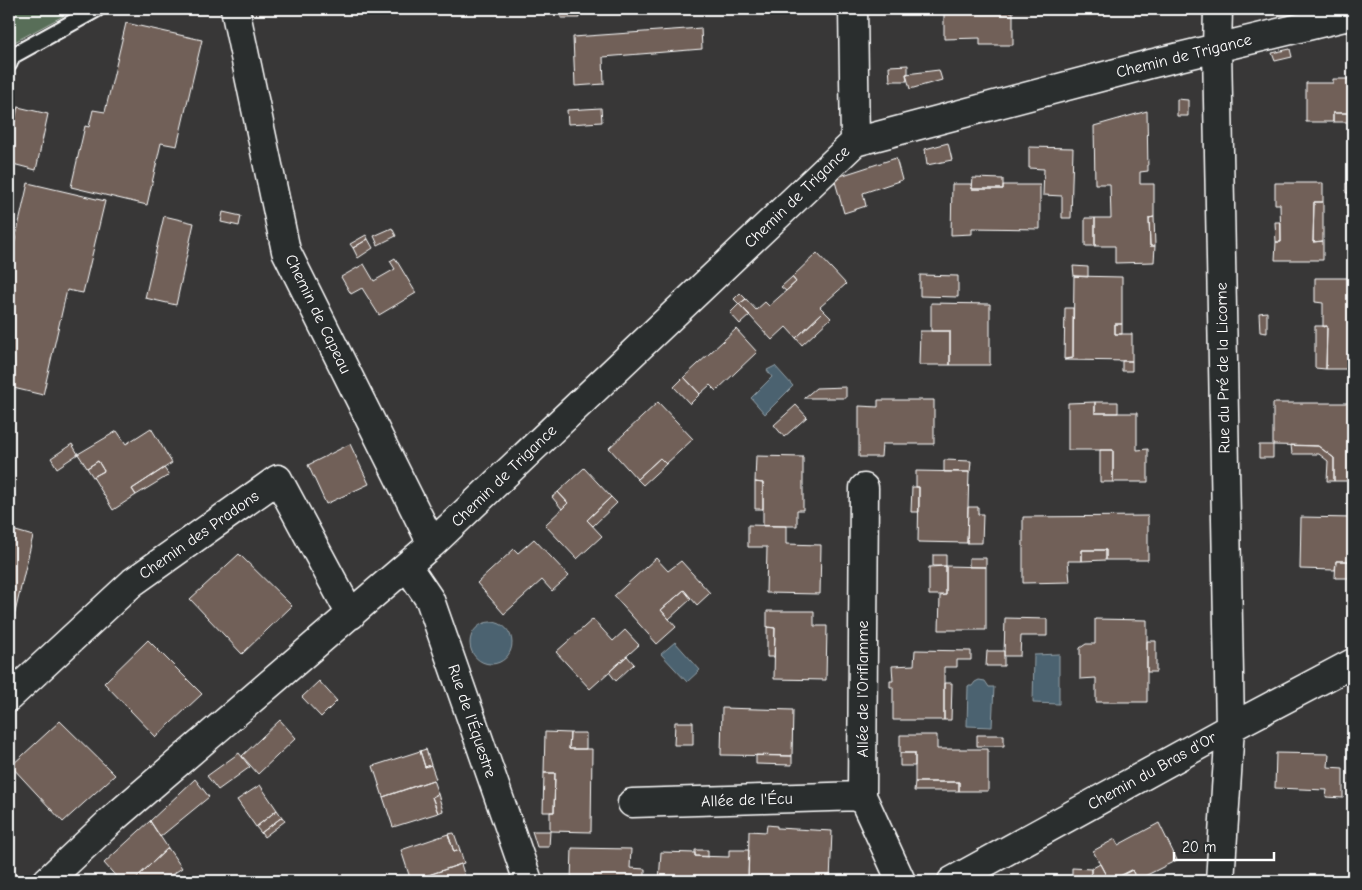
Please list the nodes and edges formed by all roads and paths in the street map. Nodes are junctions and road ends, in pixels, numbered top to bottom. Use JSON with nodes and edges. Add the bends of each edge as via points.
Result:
{"nodes":[{"id":1,"x":98,"y":9,"type":"edge"},
{"id":2,"x":235,"y":9,"type":"edge"},
{"id":3,"x":853,"y":9,"type":"edge"},
{"id":4,"x":1218,"y":9,"type":"edge"},
{"id":5,"x":1353,"y":15,"type":"edge"},
{"id":6,"x":1217,"y":48,"type":"junction"},
{"id":7,"x":9,"y":64,"type":"edge"},
{"id":8,"x":856,"y":142,"type":"junction"},
{"id":9,"x":864,"y":488,"type":"dead end"},
{"id":10,"x":432,"y":544,"type":"junction"},
{"id":11,"x":407,"y":566,"type":"junction"},
{"id":12,"x":351,"y":615,"type":"junction"},
{"id":13,"x":1353,"y":663,"type":"edge"},
{"id":14,"x":9,"y":697,"type":"edge"},
{"id":15,"x":1230,"y":728,"type":"junction"},
{"id":16,"x":862,"y":796,"type":"junction"},
{"id":17,"x":632,"y":803,"type":"dead end"},
{"id":18,"x":894,"y":879,"type":"edge"},
{"id":19,"x":48,"y":881,"type":"edge"},
{"id":20,"x":528,"y":881,"type":"edge"},
{"id":21,"x":952,"y":881,"type":"edge"},
{"id":22,"x":1220,"y":881,"type":"edge"}],
"edges":[{"from":1,"to":7,"type":"lane","via":[[12,56]]},
{"from":2,"to":10,"type":"street","name":"Chemin de Capeau","via":[[286,251]]},
{"from":3,"to":8,"type":"street"},
{"from":4,"to":6,"type":"street","name":"Rue du Pré de la Licorne"},
{"from":5,"to":6,"type":"street","name":"Chemin de Trigance"},
{"from":6,"to":8,"type":"street","name":"Chemin de Trigance"},
{"from":6,"to":15,"type":"street","name":"Rue du Pré de la Licorne"},
{"from":8,"to":10,"type":"street","name":"Chemin de Trigance"},
{"from":9,"to":16,"type":"street","name":"Allée de l'Oriflamme"},
{"from":10,"to":11,"type":"street","name":"Chemin de Trigance"},
{"from":11,"to":12,"type":"street","name":"Chemin de Trigance"},
{"from":11,"to":20,"type":"street","name":"Rue de l'Équestre","via":[[430,600]]},
{"from":12,"to":14,"type":"street","name":"Chemin des Pradons","via":[[278,479],[133,582]]},
{"from":12,"to":19,"type":"street","name":"Chemin de Trigance","via":[[114,817]]},
{"from":13,"to":15,"type":"street","name":"Chemin du Bras d'Or"},
{"from":15,"to":21,"type":"street","name":"Chemin du Bras d'Or"},
{"from":15,"to":22,"type":"street","name":"Rue du Pré de la Licorne"},
{"from":16,"to":17,"type":"street","name":"Allée de l'Écu"},
{"from":16,"to":18,"type":"street","name":"Allée de l'Oriflamme"}]}
